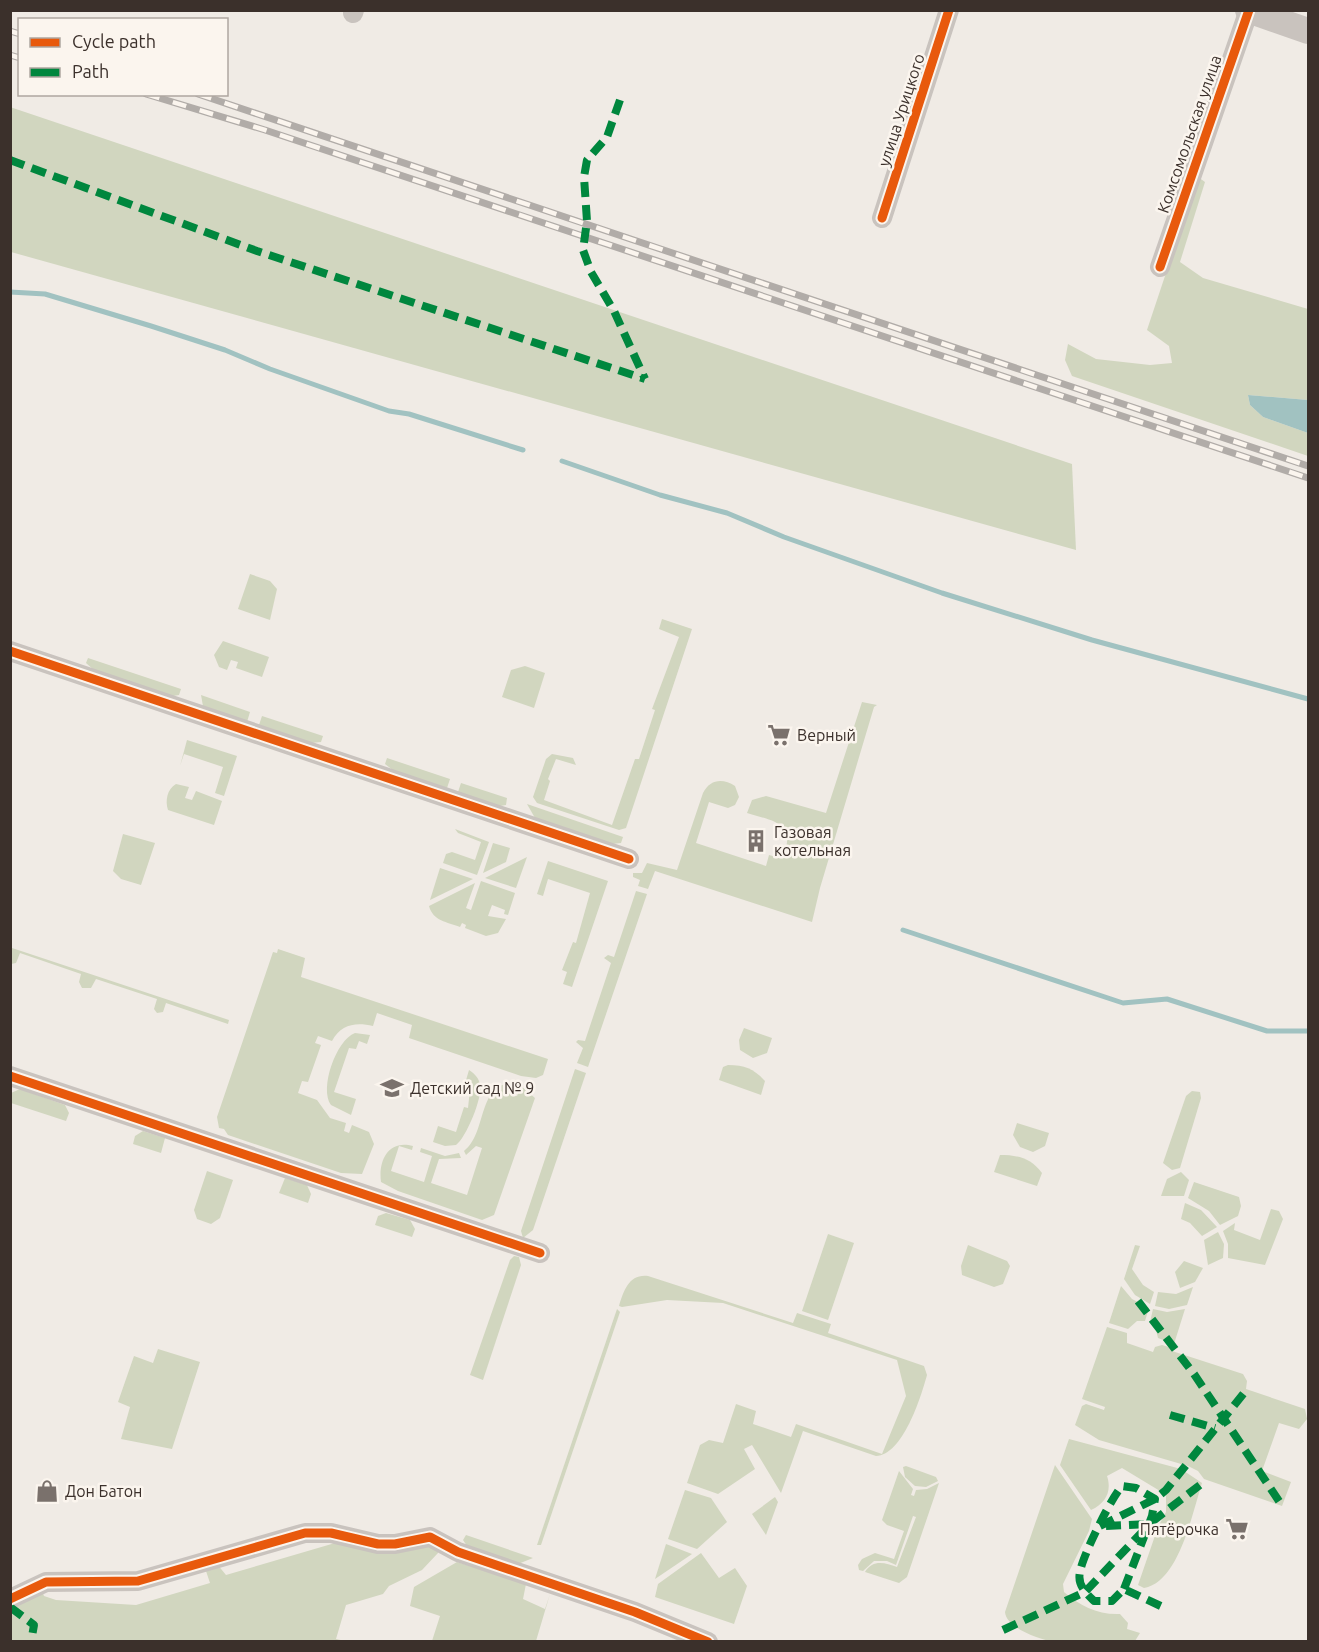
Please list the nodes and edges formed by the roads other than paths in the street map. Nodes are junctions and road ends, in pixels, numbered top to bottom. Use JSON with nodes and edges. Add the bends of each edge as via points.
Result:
{"nodes":[{"id":1,"x":949,"y":10,"type":"edge"},
{"id":2,"x":1248,"y":11,"type":"edge"},
{"id":3,"x":1308,"y":31,"type":"edge"},
{"id":4,"x":882,"y":218,"type":"dead end"},
{"id":5,"x":1160,"y":267,"type":"dead end"},
{"id":6,"x":10,"y":651,"type":"edge"},
{"id":7,"x":629,"y":859,"type":"dead end"},
{"id":8,"x":10,"y":1076,"type":"edge"},
{"id":9,"x":540,"y":1253,"type":"dead end"},
{"id":10,"x":10,"y":1599,"type":"edge"},
{"id":11,"x":708,"y":1641,"type":"edge"}],
"edges":[{"from":1,"to":4,"type":"street","name":"улица Урицкого"},
{"from":2,"to":3,"type":"street"},
{"from":2,"to":5,"type":"street","name":"Комсомольская улица"},
{"from":6,"to":7,"type":"street"},
{"from":8,"to":9,"type":"street"},
{"from":10,"to":11,"type":"street","via":[[46,1582],[138,1581],[305,1533],[331,1533],[378,1544],[430,1537],[458,1551]]}]}
